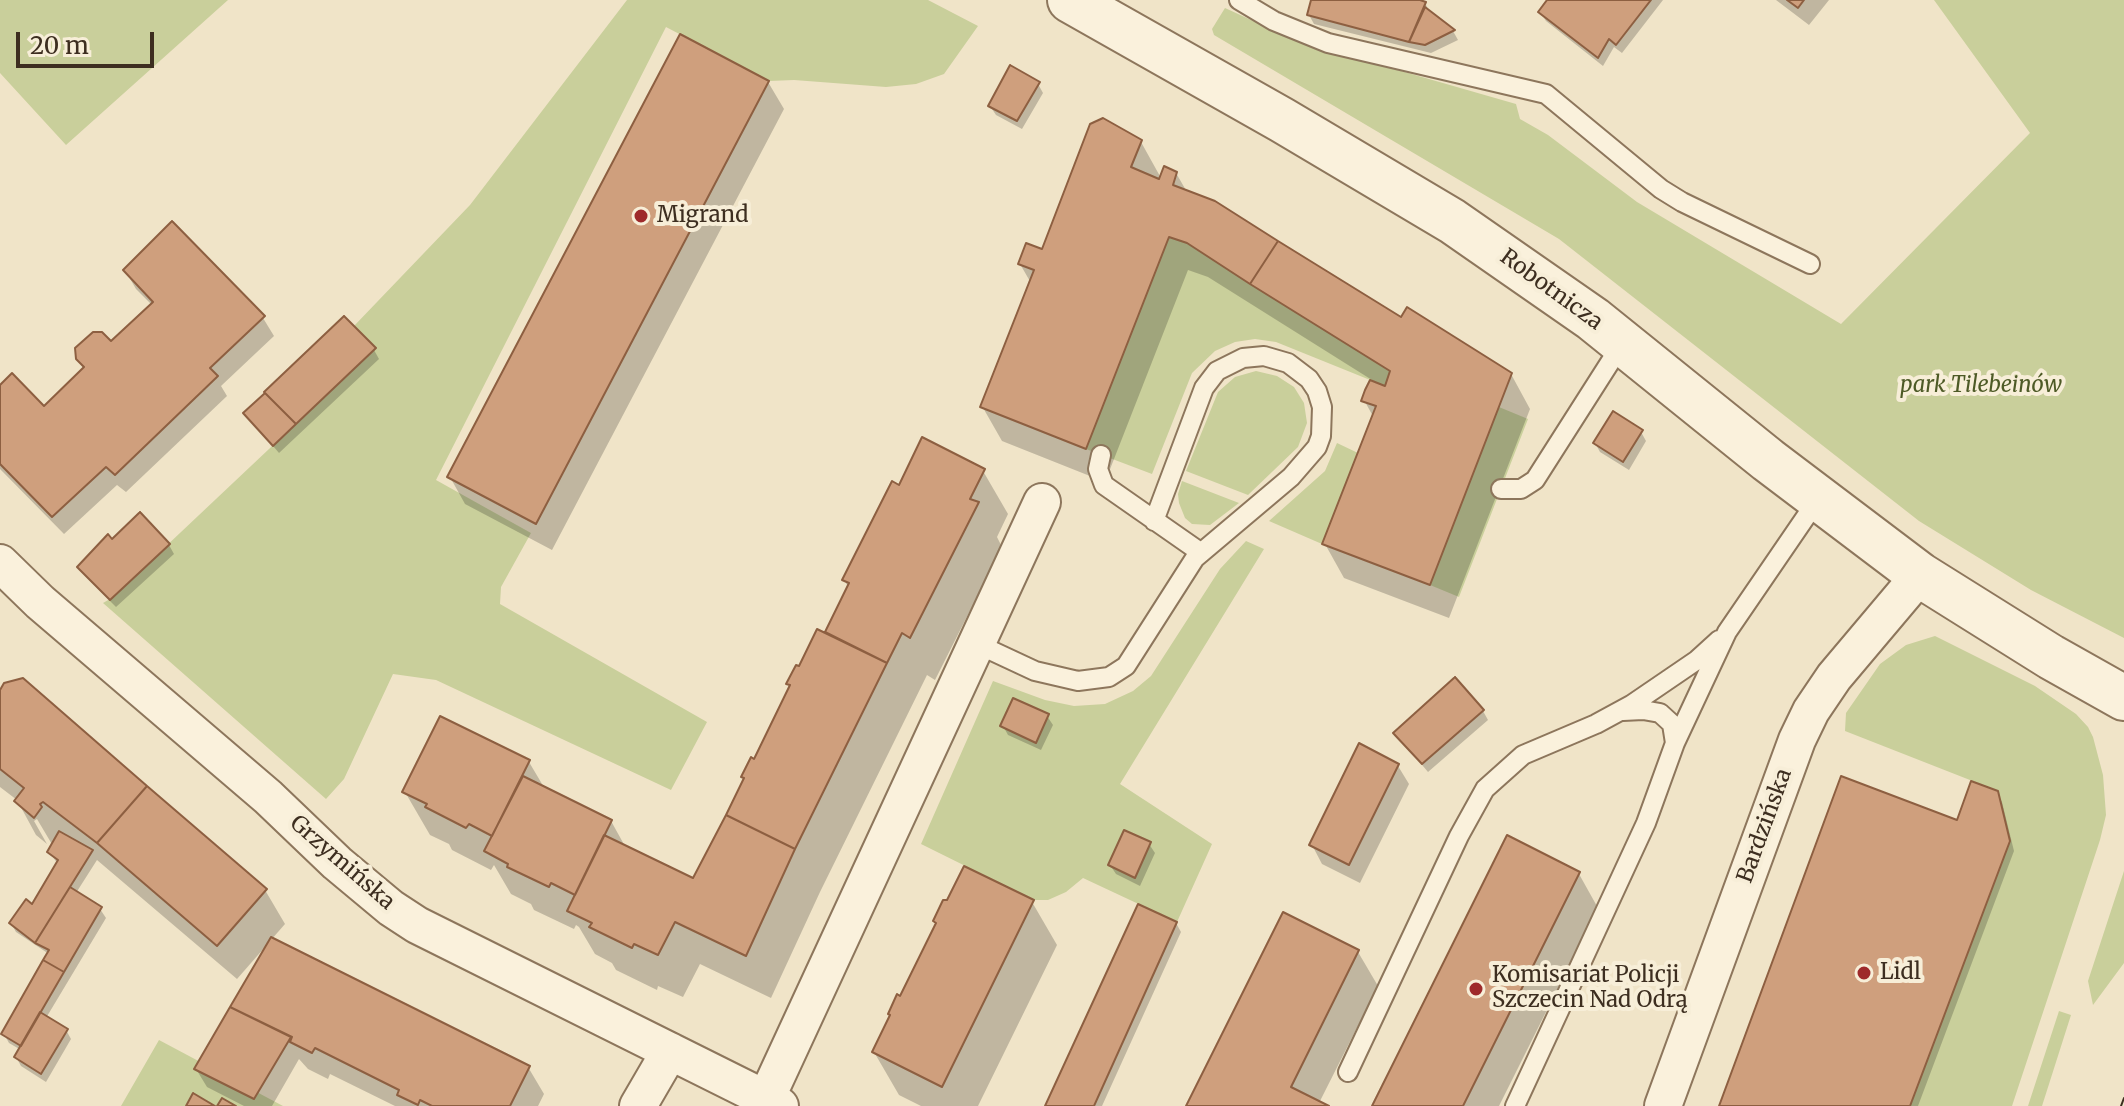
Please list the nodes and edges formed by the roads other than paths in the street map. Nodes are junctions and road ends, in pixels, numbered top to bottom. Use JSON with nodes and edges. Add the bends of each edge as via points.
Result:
{"nodes":[{"id":1,"x":1070,"y":0,"type":"edge"},
{"id":2,"x":1239,"y":0,"type":"edge"},
{"id":3,"x":1810,"y":264,"type":"dead end"},
{"id":4,"x":1623,"y":342,"type":"junction"},
{"id":5,"x":1101,"y":455,"type":"dead end"},
{"id":6,"x":1501,"y":489,"type":"dead end"},
{"id":7,"x":1819,"y":499,"type":"junction"},
{"id":8,"x":1042,"y":502,"type":"dead end"},
{"id":9,"x":1154,"y":521,"type":"junction"},
{"id":10,"x":1200,"y":552,"type":"junction"},
{"id":11,"x":1920,"y":575,"type":"junction"},
{"id":12,"x":4,"y":577,"type":"edge"},
{"id":13,"x":2002,"y":626,"type":"junction"},
{"id":14,"x":1727,"y":632,"type":"junction"},
{"id":15,"x":975,"y":643,"type":"junction"},
{"id":16,"x":2124,"y":680,"type":"edge"},
{"id":17,"x":2124,"y":698,"type":"edge"},
{"id":18,"x":1620,"y":711,"type":"junction"},
{"id":19,"x":2124,"y":722,"type":"edge"},
{"id":20,"x":1675,"y":743,"type":"junction"},
{"id":21,"x":670,"y":1051,"type":"junction"},
{"id":22,"x":1348,"y":1072,"type":"dead end"},
{"id":23,"x":773,"y":1102,"type":"edge"},
{"id":24,"x":638,"y":1106,"type":"edge"},
{"id":25,"x":1515,"y":1106,"type":"edge"},
{"id":26,"x":1663,"y":1106,"type":"edge"}],
"edges":[{"from":1,"to":4,"type":"street","name":"Robotnicza","via":[[1400,189]]},
{"from":2,"to":3,"type":"lane","via":[[1328,43],[1546,94],[1661,189]]},
{"from":4,"to":6,"type":"lane","via":[[1535,480],[1521,489]]},
{"from":4,"to":7,"type":"street","name":"Robotnicza"},
{"from":5,"to":9,"type":"lane","via":[[1098,469],[1104,485]]},
{"from":7,"to":11,"type":"street","name":"Robotnicza"},
{"from":7,"to":14,"type":"lane"},
{"from":8,"to":15,"type":"street"},
{"from":9,"to":10,"type":"lane"},
{"from":9,"to":10,"type":"lane","via":[[1204,388],[1217,371],[1253,356],[1277,358],[1300,371],[1317,391],[1322,407],[1317,447],[1291,477]]},
{"from":10,"to":15,"type":"lane","via":[[1132,658],[1109,677],[1058,678]]},
{"from":11,"to":13,"type":"street","name":"Robotnicza"},
{"from":11,"to":26,"type":"street","name":"Bardzińska","via":[[1811,711]]},
{"from":12,"to":21,"type":"street","name":"Grzymińska","via":[[268,797],[391,908]]},
{"from":13,"to":16,"type":"street","name":"Robotnicza"},
{"from":13,"to":17,"type":"street","name":"Robotnicza"},
{"from":13,"to":19,"type":"street","name":"Robotnicza","via":[[2091,688]]},
{"from":14,"to":18,"type":"lane","via":[[1697,660]]},
{"from":14,"to":20,"type":"lane"},
{"from":15,"to":23,"type":"street"},
{"from":18,"to":20,"type":"lane","via":[[1660,713],[1672,724]]},
{"from":18,"to":22,"type":"lane","via":[[1523,755],[1485,789]]},
{"from":20,"to":25,"type":"lane","via":[[1646,823]]},
{"from":21,"to":23,"type":"street","name":"Grzymińska"},
{"from":21,"to":24,"type":"street"}]}
